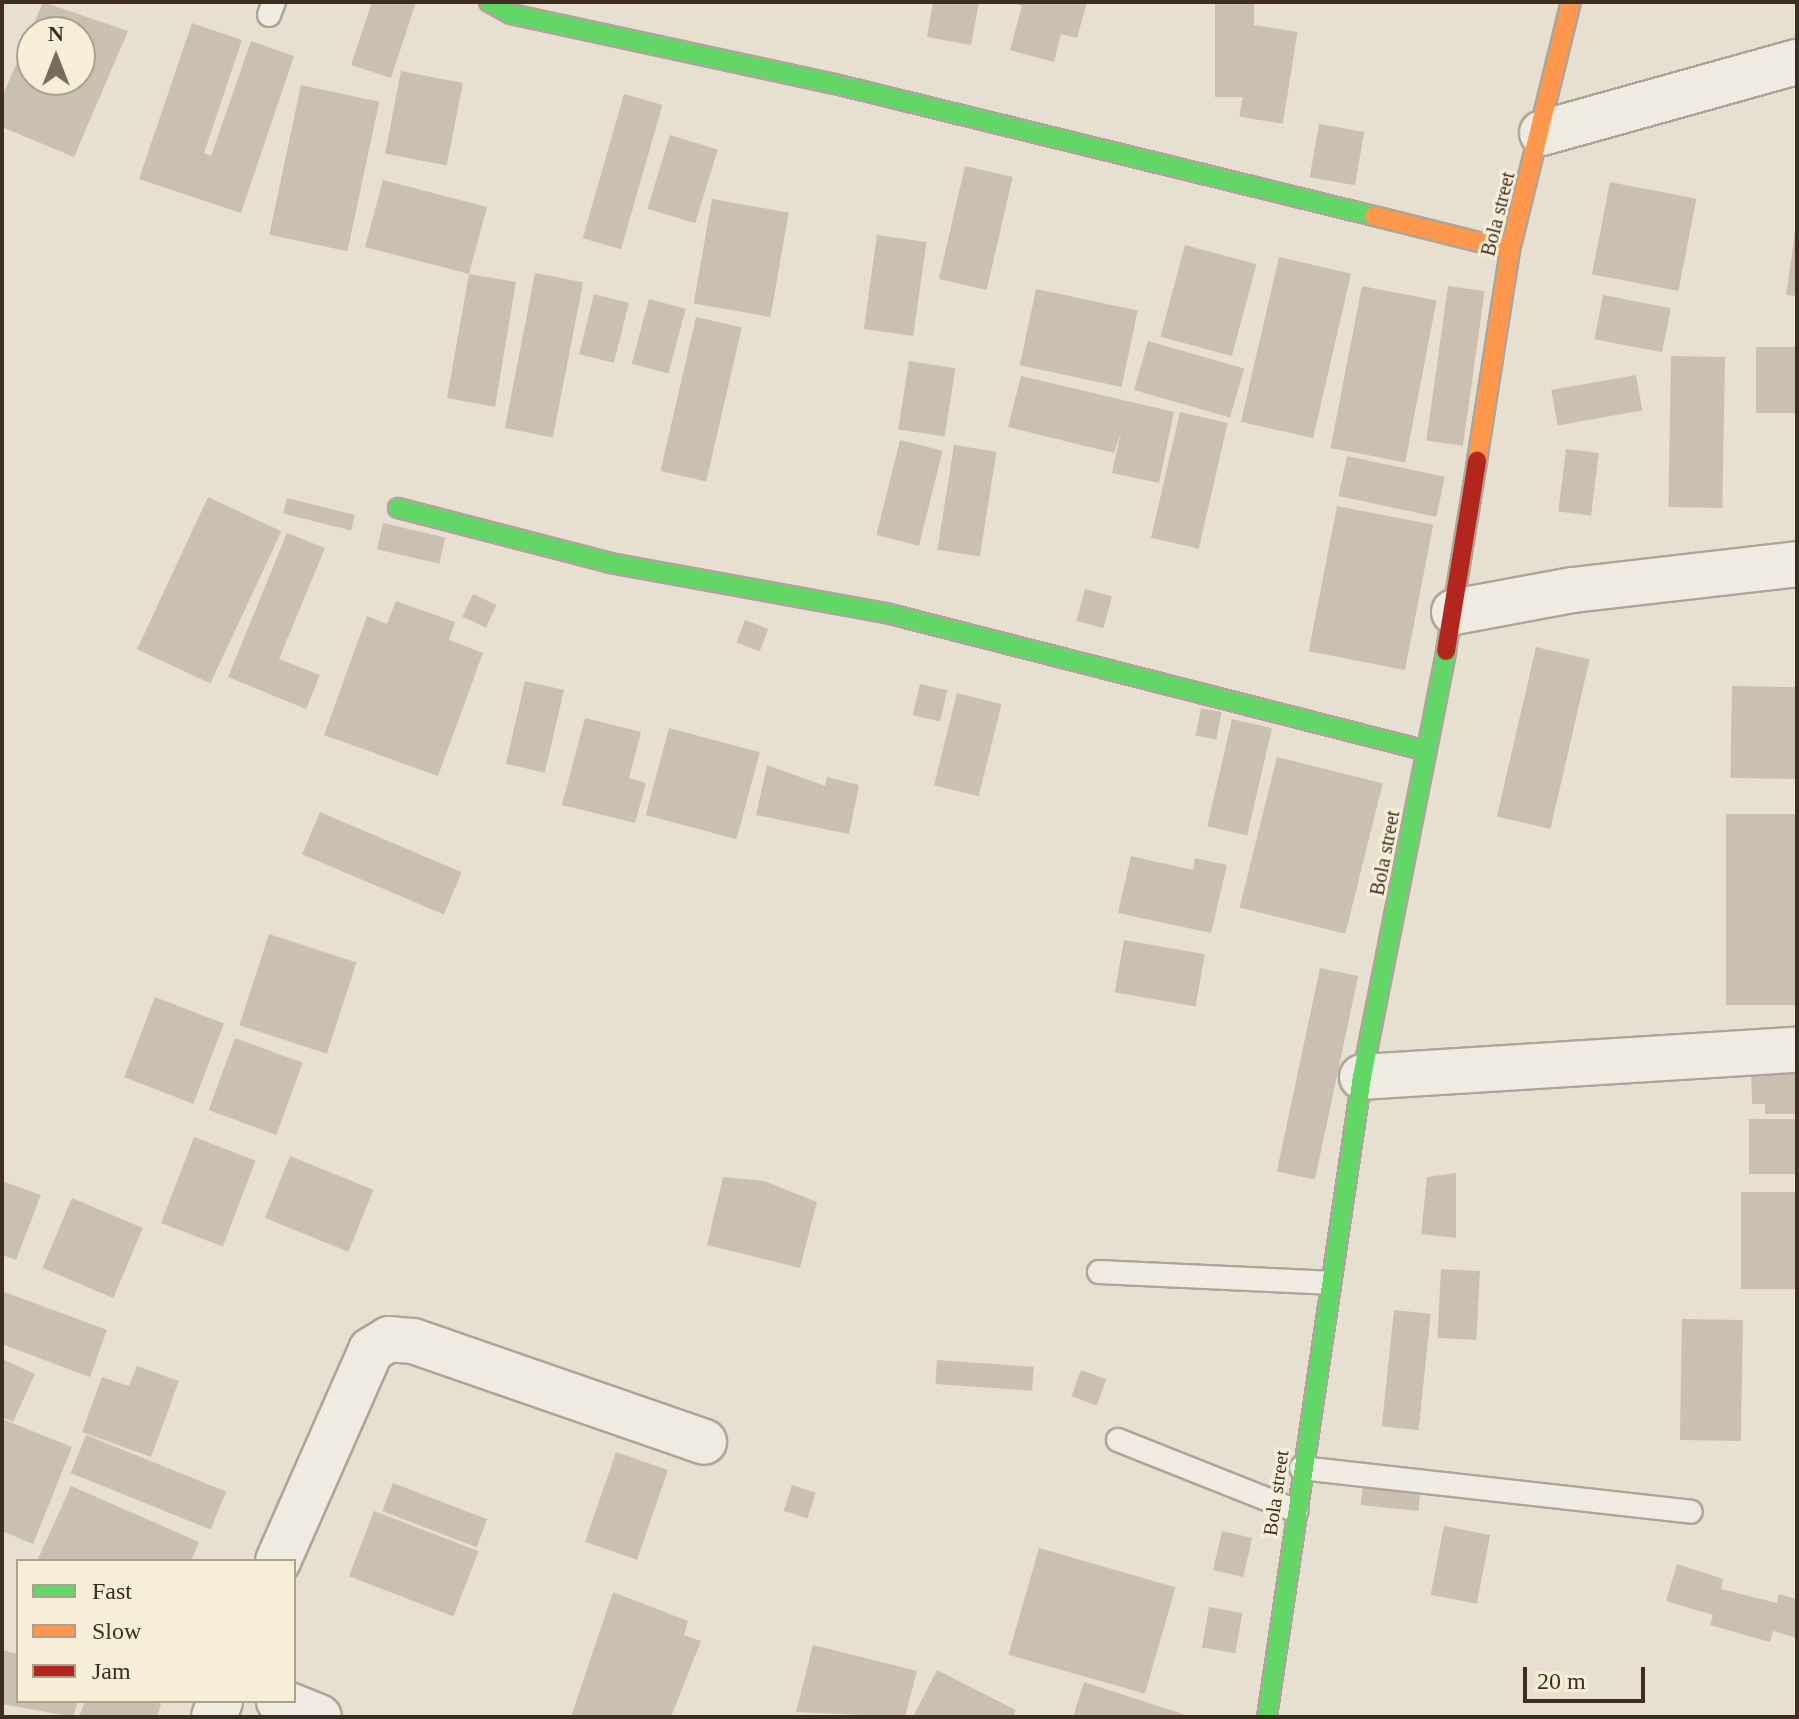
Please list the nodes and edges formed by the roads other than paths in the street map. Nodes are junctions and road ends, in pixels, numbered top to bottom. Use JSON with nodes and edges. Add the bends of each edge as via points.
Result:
{"nodes":[{"id":1,"x":489,"y":2,"type":"edge"},
{"id":2,"x":1571,"y":2,"type":"edge"},
{"id":3,"x":1797,"y":62,"type":"edge"},
{"id":4,"x":1542,"y":133,"type":"junction"},
{"id":5,"x":1510,"y":250,"type":"junction"},
{"id":6,"x":398,"y":508,"type":"dead end"},
{"id":7,"x":1797,"y":564,"type":"edge"},
{"id":8,"x":1454,"y":612,"type":"junction"},
{"id":9,"x":1427,"y":751,"type":"junction"},
{"id":10,"x":1797,"y":1050,"type":"edge"},
{"id":11,"x":1362,"y":1077,"type":"junction"},
{"id":12,"x":1099,"y":1272,"type":"dead end"},
{"id":13,"x":1329,"y":1283,"type":"junction"},
{"id":14,"x":1118,"y":1440,"type":"dead end"},
{"id":15,"x":704,"y":1442,"type":"dead end"},
{"id":16,"x":1301,"y":1468,"type":"junction"},
{"id":17,"x":1296,"y":1511,"type":"junction"},
{"id":18,"x":1691,"y":1512,"type":"dead end"},
{"id":19,"x":279,"y":1559,"type":"edge"},
{"id":20,"x":284,"y":1703,"type":"edge"},
{"id":21,"x":319,"y":1717,"type":"edge"},
{"id":22,"x":1267,"y":1717,"type":"edge"}],
"edges":[{"from":1,"to":5,"type":"street","via":[[571,28],[835,84]]},
{"from":2,"to":4,"type":"street","name":"Bola street"},
{"from":3,"to":4,"type":"street"},
{"from":4,"to":5,"type":"street","name":"Bola street"},
{"from":5,"to":8,"type":"street","name":"Bola street"},
{"from":6,"to":9,"type":"street","via":[[610,563],[886,613]]},
{"from":7,"to":8,"type":"street","via":[[1573,590]]},
{"from":8,"to":9,"type":"street","name":"Bola street"},
{"from":9,"to":11,"type":"street","name":"Bola street"},
{"from":10,"to":11,"type":"street"},
{"from":11,"to":13,"type":"street","name":"Bola street"},
{"from":12,"to":13,"type":"lane"},
{"from":13,"to":16,"type":"street","name":"Bola street"},
{"from":14,"to":17,"type":"lane"},
{"from":15,"to":19,"type":"street","via":[[389,1339],[371,1350]]},
{"from":16,"to":17,"type":"street","name":"Bola street"},
{"from":16,"to":18,"type":"lane"},
{"from":17,"to":22,"type":"street","name":"Bola street"},
{"from":20,"to":21,"type":"street"}]}
